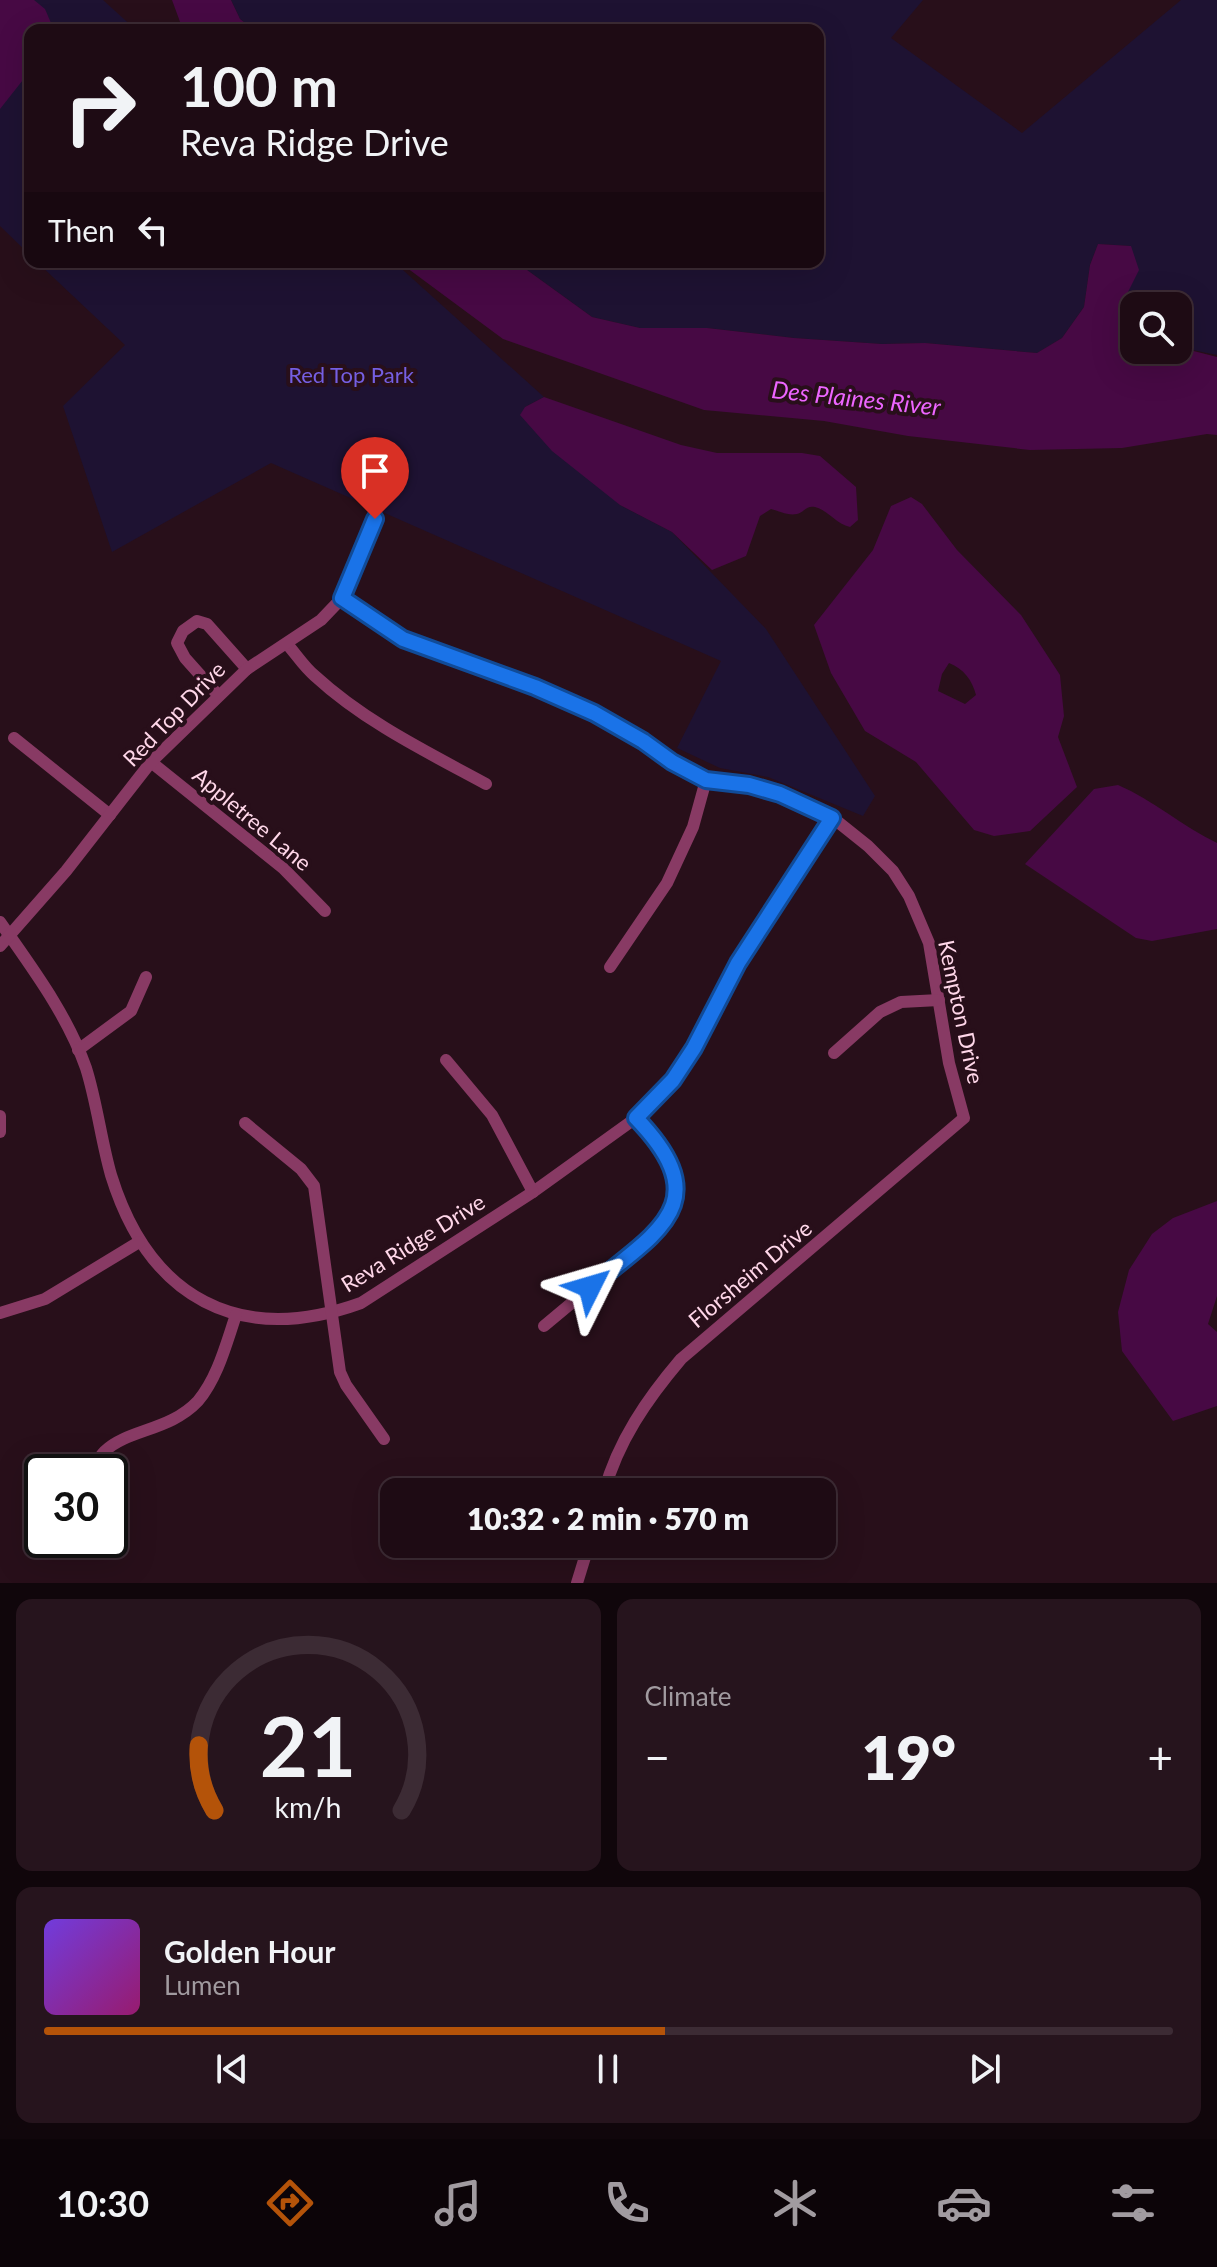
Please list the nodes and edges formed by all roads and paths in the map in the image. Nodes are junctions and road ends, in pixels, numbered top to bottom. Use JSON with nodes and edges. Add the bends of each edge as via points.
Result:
{"nodes":[{"id":1,"x":375,"y":519,"type":"dead end"},
{"id":2,"x":342,"y":598,"type":"junction"},
{"id":3,"x":287,"y":644,"type":"junction"},
{"id":4,"x":247,"y":669,"type":"junction"},
{"id":5,"x":218,"y":695,"type":"junction"},
{"id":6,"x":14,"y":738,"type":"dead end"},
{"id":7,"x":151,"y":762,"type":"junction"},
{"id":8,"x":706,"y":780,"type":"junction"},
{"id":9,"x":486,"y":784,"type":"dead end"},
{"id":10,"x":110,"y":815,"type":"junction"},
{"id":11,"x":832,"y":818,"type":"junction"},
{"id":12,"x":325,"y":911,"type":"dead end"},
{"id":13,"x":0,"y":922,"type":"edge"},
{"id":14,"x":10,"y":935,"type":"junction"},
{"id":15,"x":0,"y":946,"type":"edge"},
{"id":16,"x":610,"y":967,"type":"dead end"},
{"id":17,"x":146,"y":977,"type":"dead end"},
{"id":18,"x":939,"y":1000,"type":"junction"},
{"id":19,"x":78,"y":1050,"type":"junction"},
{"id":20,"x":834,"y":1053,"type":"dead end"},
{"id":21,"x":446,"y":1060,"type":"dead end"},
{"id":22,"x":0,"y":1116,"type":"edge"},
{"id":23,"x":636,"y":1118,"type":"junction"},
{"id":24,"x":964,"y":1118,"type":"joint"},
{"id":25,"x":245,"y":1123,"type":"dead end"},
{"id":26,"x":0,"y":1132,"type":"edge"},
{"id":27,"x":533,"y":1192,"type":"junction"},
{"id":28,"x":139,"y":1242,"type":"junction"},
{"id":29,"x":0,"y":1313,"type":"edge"},
{"id":30,"x":331,"y":1314,"type":"junction"},
{"id":31,"x":236,"y":1315,"type":"junction"},
{"id":32,"x":544,"y":1326,"type":"dead end"},
{"id":33,"x":384,"y":1439,"type":"dead end"},
{"id":34,"x":102,"y":1454,"type":"edge"},
{"id":35,"x":609,"y":1478,"type":"edge"},
{"id":36,"x":585,"y":1558,"type":"edge"},
{"id":37,"x":577,"y":1583,"type":"edge"}],
"edges":[{"from":1,"to":2,"type":"street","name":"Red Top Drive"},
{"from":2,"to":3,"type":"street","name":"Red Top Drive"},
{"from":2,"to":8,"type":"street","name":"Kempton Drive","via":[[403,639],[594,713]]},
{"from":3,"to":4,"type":"street","name":"Red Top Drive"},
{"from":3,"to":9,"type":"street","via":[[348,704]]},
{"from":4,"to":5,"type":"street","name":"Red Top Drive"},
{"from":4,"to":5,"type":"street","via":[[207,624],[190,623],[177,643]]},
{"from":5,"to":7,"type":"street","name":"Red Top Drive"},
{"from":6,"to":10,"type":"street"},
{"from":7,"to":10,"type":"street","name":"Red Top Drive"},
{"from":7,"to":12,"type":"street","name":"Appletree Lane","via":[[283,868]]},
{"from":8,"to":11,"type":"street","name":"Kempton Drive","via":[[780,794]]},
{"from":8,"to":16,"type":"street","via":[[693,827],[667,883]]},
{"from":10,"to":14,"type":"street","name":"Red Top Drive"},
{"from":11,"to":18,"type":"street","name":"Kempton Drive","via":[[893,871],[909,896],[929,943]]},
{"from":11,"to":23,"type":"street","name":"Reva Ridge Drive","via":[[741,957],[694,1048],[673,1080]]},
{"from":13,"to":14,"type":"street","name":"Reva Ridge Drive"},
{"from":14,"to":15,"type":"street","name":"Red Top Drive"},
{"from":14,"to":19,"type":"street","name":"Reva Ridge Drive","via":[[65,1019]]},
{"from":17,"to":19,"type":"street","via":[[131,1011]]},
{"from":18,"to":20,"type":"street","via":[[901,1002],[880,1012]]},
{"from":18,"to":24,"type":"street","name":"Kempton Drive"},
{"from":19,"to":28,"type":"street","name":"Reva Ridge Drive","via":[[111,1173]]},
{"from":21,"to":27,"type":"street","via":[[492,1115]]},
{"from":22,"to":26,"type":"street"},
{"from":23,"to":27,"type":"street","name":"Reva Ridge Drive"},
{"from":23,"to":32,"type":"street","via":[[674,1169],[670,1214],[659,1230]]},
{"from":24,"to":35,"type":"street","name":"Florsheim Drive","via":[[681,1359],[625,1436]]},
{"from":25,"to":30,"type":"street","via":[[314,1186]]},
{"from":27,"to":30,"type":"street","name":"Reva Ridge Drive","via":[[361,1303]]},
{"from":28,"to":29,"type":"street","via":[[45,1299]]},
{"from":28,"to":31,"type":"street","name":"Reva Ridge Drive","via":[[178,1284]]},
{"from":30,"to":31,"type":"street","name":"Reva Ridge Drive","via":[[293,1320]]},
{"from":30,"to":33,"type":"street","via":[[340,1372]]},
{"from":31,"to":34,"type":"street","via":[[216,1372],[198,1400],[165,1425]]},
{"from":36,"to":37,"type":"street"}]}
